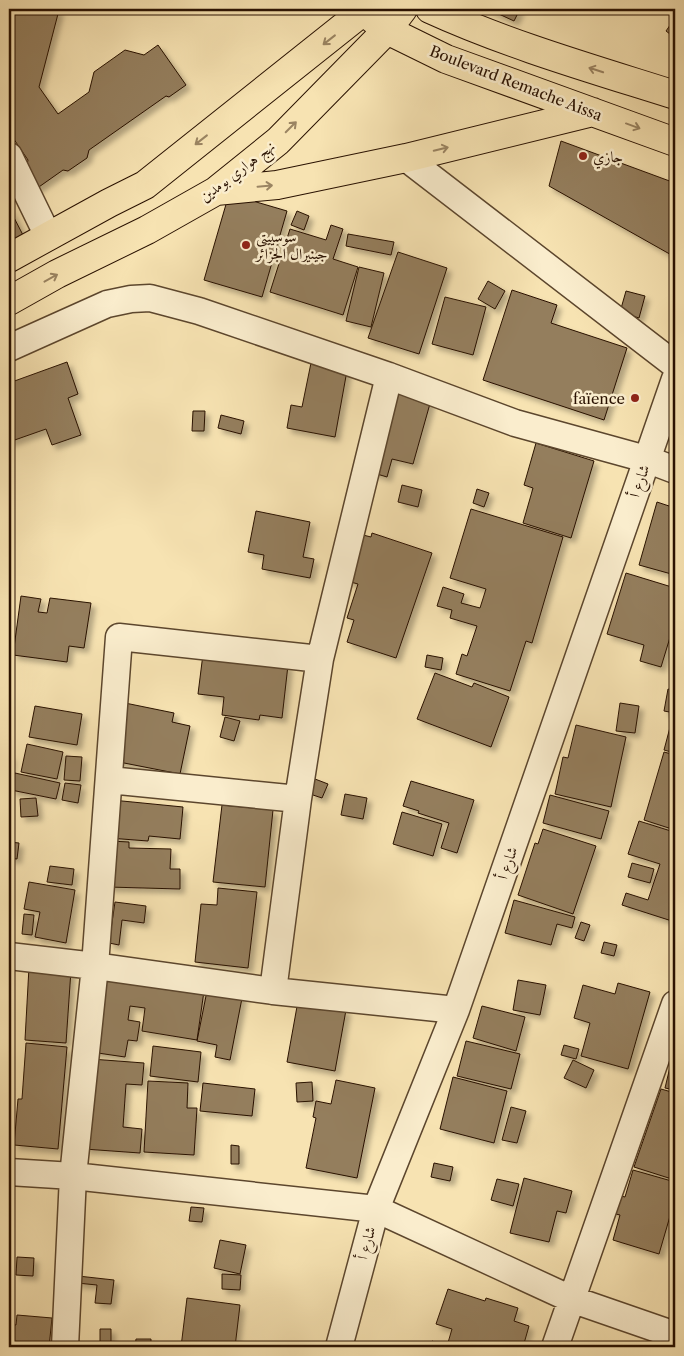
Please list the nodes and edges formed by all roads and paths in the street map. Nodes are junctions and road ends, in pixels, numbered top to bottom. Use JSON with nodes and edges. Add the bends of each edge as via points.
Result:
{"nodes":[{"id":1,"x":403,"y":9,"type":"edge"},
{"id":2,"x":430,"y":9,"type":"edge"},
{"id":3,"x":481,"y":9,"type":"edge"},
{"id":4,"x":363,"y":10,"type":"edge"},
{"id":5,"x":387,"y":30,"type":"junction"},
{"id":6,"x":504,"y":39,"type":"junction"},
{"id":7,"x":675,"y":95,"type":"edge"},
{"id":8,"x":593,"y":112,"type":"junction"},
{"id":9,"x":675,"y":142,"type":"edge"},
{"id":10,"x":9,"y":156,"type":"edge"},
{"id":11,"x":406,"y":158,"type":"junction"},
{"id":12,"x":216,"y":191,"type":"junction"},
{"id":13,"x":48,"y":236,"type":"junction"},
{"id":14,"x":9,"y":258,"type":"edge"},
{"id":15,"x":9,"y":301,"type":"edge"},
{"id":16,"x":9,"y":348,"type":"edge"},
{"id":17,"x":675,"y":365,"type":"edge"},
{"id":18,"x":389,"y":376,"type":"junction"},
{"id":19,"x":675,"y":379,"type":"edge"},
{"id":20,"x":646,"y":459,"type":"junction"},
{"id":21,"x":675,"y":470,"type":"edge"},
{"id":22,"x":320,"y":659,"type":"junction"},
{"id":23,"x":109,"y":780,"type":"junction"},
{"id":24,"x":298,"y":799,"type":"junction"},
{"id":25,"x":9,"y":956,"type":"edge"},
{"id":26,"x":95,"y":966,"type":"junction"},
{"id":27,"x":273,"y":991,"type":"junction"},
{"id":28,"x":675,"y":1004,"type":"edge"},
{"id":29,"x":456,"y":1010,"type":"junction"},
{"id":30,"x":9,"y":1172,"type":"edge"},
{"id":31,"x":73,"y":1176,"type":"junction"},
{"id":32,"x":376,"y":1209,"type":"junction"},
{"id":33,"x":571,"y":1299,"type":"junction"},
{"id":34,"x":675,"y":1335,"type":"edge"},
{"id":35,"x":65,"y":1347,"type":"edge"},
{"id":36,"x":339,"y":1347,"type":"edge"},
{"id":37,"x":555,"y":1347,"type":"edge"}],
"edges":[{"from":1,"to":5,"type":"main road","name":"نهج هواري بومدين"},
{"from":2,"to":6,"type":"main road"},
{"from":3,"to":6,"type":"main road"},
{"from":4,"to":5,"type":"main road","name":"Boulevard Remache Aissa"},
{"from":4,"to":13,"type":"main road","one_way":true,"via":[[145,185]]},
{"from":5,"to":8,"type":"main road","name":"Boulevard Remache Aissa","via":[[446,59]]},
{"from":12,"to":5,"type":"main road","name":"نهج هواري بومدين","one_way":true,"via":[[278,140]]},
{"from":7,"to":6,"type":"main road","one_way":true},
{"from":8,"to":9,"type":"main road","name":"Boulevard Remache Aissa","one_way":true},
{"from":11,"to":8,"type":"main road","one_way":true},
{"from":10,"to":13,"type":"street"},
{"from":12,"to":11,"type":"main road","one_way":true,"via":[[277,185]]},
{"from":11,"to":17,"type":"street"},
{"from":15,"to":12,"type":"main road","name":"نهج هواري بومدين","one_way":true},
{"from":13,"to":14,"type":"main road"},
{"from":16,"to":18,"type":"street","via":[[107,304],[150,298],[199,311]]},
{"from":18,"to":20,"type":"street","via":[[515,423]]},
{"from":18,"to":22,"type":"street"},
{"from":19,"to":20,"type":"street","name":"شارع أ"},
{"from":20,"to":21,"type":"street"},
{"from":20,"to":29,"type":"street","name":"شارع أ"},
{"from":22,"to":23,"type":"street","via":[[118,637]]},
{"from":22,"to":24,"type":"street"},
{"from":23,"to":24,"type":"street"},
{"from":23,"to":26,"type":"street"},
{"from":24,"to":27,"type":"street"},
{"from":25,"to":26,"type":"street"},
{"from":26,"to":27,"type":"street"},
{"from":26,"to":31,"type":"street"},
{"from":27,"to":29,"type":"street"},
{"from":28,"to":33,"type":"street"},
{"from":29,"to":32,"type":"street","name":"شارع أ"},
{"from":30,"to":31,"type":"street"},
{"from":31,"to":32,"type":"street"},
{"from":31,"to":35,"type":"street"},
{"from":32,"to":33,"type":"street"},
{"from":32,"to":36,"type":"street","name":"شارع أ"},
{"from":33,"to":34,"type":"street"},
{"from":33,"to":37,"type":"street"}]}
